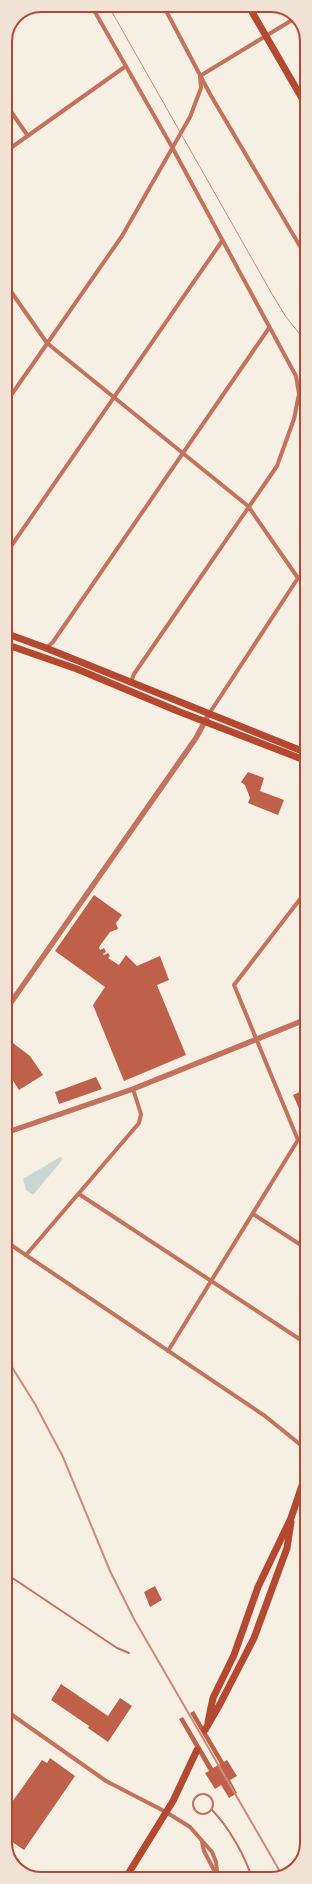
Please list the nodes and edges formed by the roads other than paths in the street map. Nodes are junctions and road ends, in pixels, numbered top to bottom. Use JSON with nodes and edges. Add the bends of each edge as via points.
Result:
{"nodes":[{"id":1,"x":96,"y":12,"type":"edge"},
{"id":2,"x":167,"y":12,"type":"edge"},
{"id":3,"x":252,"y":12,"type":"edge"},
{"id":4,"x":291,"y":20,"type":"edge"},
{"id":5,"x":266,"y":36,"type":"junction"},
{"id":6,"x":126,"y":66,"type":"junction"},
{"id":7,"x":200,"y":76,"type":"junction"},
{"id":8,"x":300,"y":95,"type":"edge"},
{"id":9,"x":12,"y":113,"type":"edge"},
{"id":10,"x":28,"y":136,"type":"junction"},
{"id":11,"x":12,"y":147,"type":"edge"},
{"id":12,"x":172,"y":147,"type":"junction"},
{"id":13,"x":222,"y":241,"type":"junction"},
{"id":14,"x":300,"y":246,"type":"edge"},
{"id":15,"x":12,"y":293,"type":"edge"},
{"id":16,"x":269,"y":328,"type":"junction"},
{"id":17,"x":47,"y":343,"type":"junction"},
{"id":18,"x":12,"y":394,"type":"edge"},
{"id":19,"x":113,"y":397,"type":"junction"},
{"id":20,"x":183,"y":453,"type":"junction"},
{"id":21,"x":248,"y":506,"type":"junction"},
{"id":22,"x":12,"y":545,"type":"edge"},
{"id":23,"x":12,"y":636,"type":"edge"},
{"id":24,"x":12,"y":646,"type":"edge"},
{"id":25,"x":46,"y":648,"type":"junction"},
{"id":26,"x":131,"y":682,"type":"junction"},
{"id":27,"x":209,"y":714,"type":"junction"},
{"id":28,"x":205,"y":721,"type":"junction"},
{"id":29,"x":300,"y":750,"type":"edge"},
{"id":30,"x":300,"y":758,"type":"edge"},
{"id":31,"x":300,"y":899,"type":"edge"},
{"id":32,"x":12,"y":1001,"type":"edge"},
{"id":33,"x":300,"y":1022,"type":"edge"},
{"id":34,"x":256,"y":1040,"type":"junction"},
{"id":35,"x":133,"y":1089,"type":"junction"},
{"id":36,"x":12,"y":1131,"type":"edge"},
{"id":37,"x":298,"y":1140,"type":"joint"},
{"id":38,"x":78,"y":1194,"type":"junction"},
{"id":39,"x":253,"y":1214,"type":"junction"},
{"id":40,"x":300,"y":1244,"type":"edge"},
{"id":41,"x":12,"y":1246,"type":"edge"},
{"id":42,"x":26,"y":1256,"type":"junction"},
{"id":43,"x":211,"y":1281,"type":"junction"},
{"id":44,"x":300,"y":1339,"type":"edge"},
{"id":45,"x":168,"y":1351,"type":"junction"},
{"id":46,"x":300,"y":1444,"type":"edge"},
{"id":47,"x":300,"y":1492,"type":"edge"},
{"id":48,"x":291,"y":1518,"type":"junction"},
{"id":49,"x":12,"y":1578,"type":"edge"},
{"id":50,"x":129,"y":1653,"type":"dead end"},
{"id":51,"x":12,"y":1715,"type":"edge"},
{"id":52,"x":208,"y":1722,"type":"junction"},
{"id":53,"x":205,"y":1730,"type":"dead end"},
{"id":54,"x":197,"y":1750,"type":"dead end"},
{"id":55,"x":212,"y":1810,"type":"junction"},
{"id":56,"x":166,"y":1812,"type":"junction"},
{"id":57,"x":202,"y":1841,"type":"junction"},
{"id":58,"x":129,"y":1872,"type":"edge"},
{"id":59,"x":215,"y":1872,"type":"edge"},
{"id":60,"x":216,"y":1872,"type":"edge"},
{"id":61,"x":250,"y":1872,"type":"edge"}],
"edges":[{"from":1,"to":6,"type":"street"},
{"from":2,"to":7,"type":"street"},
{"from":3,"to":5,"type":"main road"},
{"from":4,"to":5,"type":"street"},
{"from":5,"to":7,"type":"street"},
{"from":5,"to":8,"type":"main road"},
{"from":6,"to":10,"type":"street"},
{"from":6,"to":12,"type":"street"},
{"from":7,"to":12,"type":"street","via":[[201,88],[193,112]]},
{"from":7,"to":14,"type":"street"},
{"from":9,"to":10,"type":"street"},
{"from":10,"to":11,"type":"street"},
{"from":12,"to":13,"type":"street"},
{"from":12,"to":17,"type":"street","via":[[122,236]]},
{"from":13,"to":16,"type":"street"},
{"from":13,"to":19,"type":"street"},
{"from":15,"to":17,"type":"street"},
{"from":16,"to":20,"type":"street"},
{"from":16,"to":21,"type":"street","via":[[296,376],[299,394],[294,419],[277,466]]},
{"from":17,"to":18,"type":"street"},
{"from":17,"to":19,"type":"street"},
{"from":19,"to":20,"type":"street"},
{"from":19,"to":22,"type":"street"},
{"from":20,"to":21,"type":"street"},
{"from":20,"to":25,"type":"street","via":[[53,642]]},
{"from":21,"to":26,"type":"street"},
{"from":21,"to":27,"type":"street","via":[[298,578]]},
{"from":23,"to":25,"type":"main road"},
{"from":24,"to":28,"type":"main road","via":[[77,669]]},
{"from":25,"to":26,"type":"main road"},
{"from":26,"to":27,"type":"main road"},
{"from":27,"to":28,"type":"street"},
{"from":27,"to":29,"type":"main road"},
{"from":28,"to":30,"type":"main road"},
{"from":28,"to":32,"type":"street","via":[[196,738]]},
{"from":31,"to":34,"type":"street","via":[[234,985]]},
{"from":33,"to":34,"type":"street"},
{"from":34,"to":35,"type":"street"},
{"from":34,"to":37,"type":"street"},
{"from":35,"to":36,"type":"street"},
{"from":35,"to":38,"type":"street","via":[[141,1114],[139,1123]]},
{"from":37,"to":39,"type":"street"},
{"from":38,"to":42,"type":"street"},
{"from":38,"to":43,"type":"street"},
{"from":39,"to":40,"type":"street"},
{"from":39,"to":43,"type":"street"},
{"from":41,"to":42,"type":"street"},
{"from":42,"to":45,"type":"street"},
{"from":43,"to":44,"type":"street"},
{"from":43,"to":45,"type":"street"},
{"from":45,"to":46,"type":"street","via":[[265,1416]]},
{"from":47,"to":48,"type":"main road"},
{"from":48,"to":52,"type":"main road","via":[[258,1587],[234,1656],[211,1704]]},
{"from":48,"to":52,"type":"main road","via":[[287,1548],[256,1634]]},
{"from":49,"to":50,"type":"lane","via":[[117,1648]]},
{"from":51,"to":56,"type":"street","via":[[106,1781]]},
{"from":52,"to":53,"type":"main road"},
{"from":54,"to":56,"type":"main road"},
{"from":55,"to":55,"type":"lane","via":[[214,1803],[210,1795],[202,1793],[195,1798],[193,1806],[197,1812],[205,1814]]},
{"from":55,"to":61,"type":"lane","via":[[221,1820]]},
{"from":56,"to":57,"type":"street","via":[[192,1828]]},
{"from":56,"to":58,"type":"main road"},
{"from":57,"to":59,"type":"street","via":[[204,1851]]},
{"from":57,"to":60,"type":"street","via":[[213,1853]]}]}
